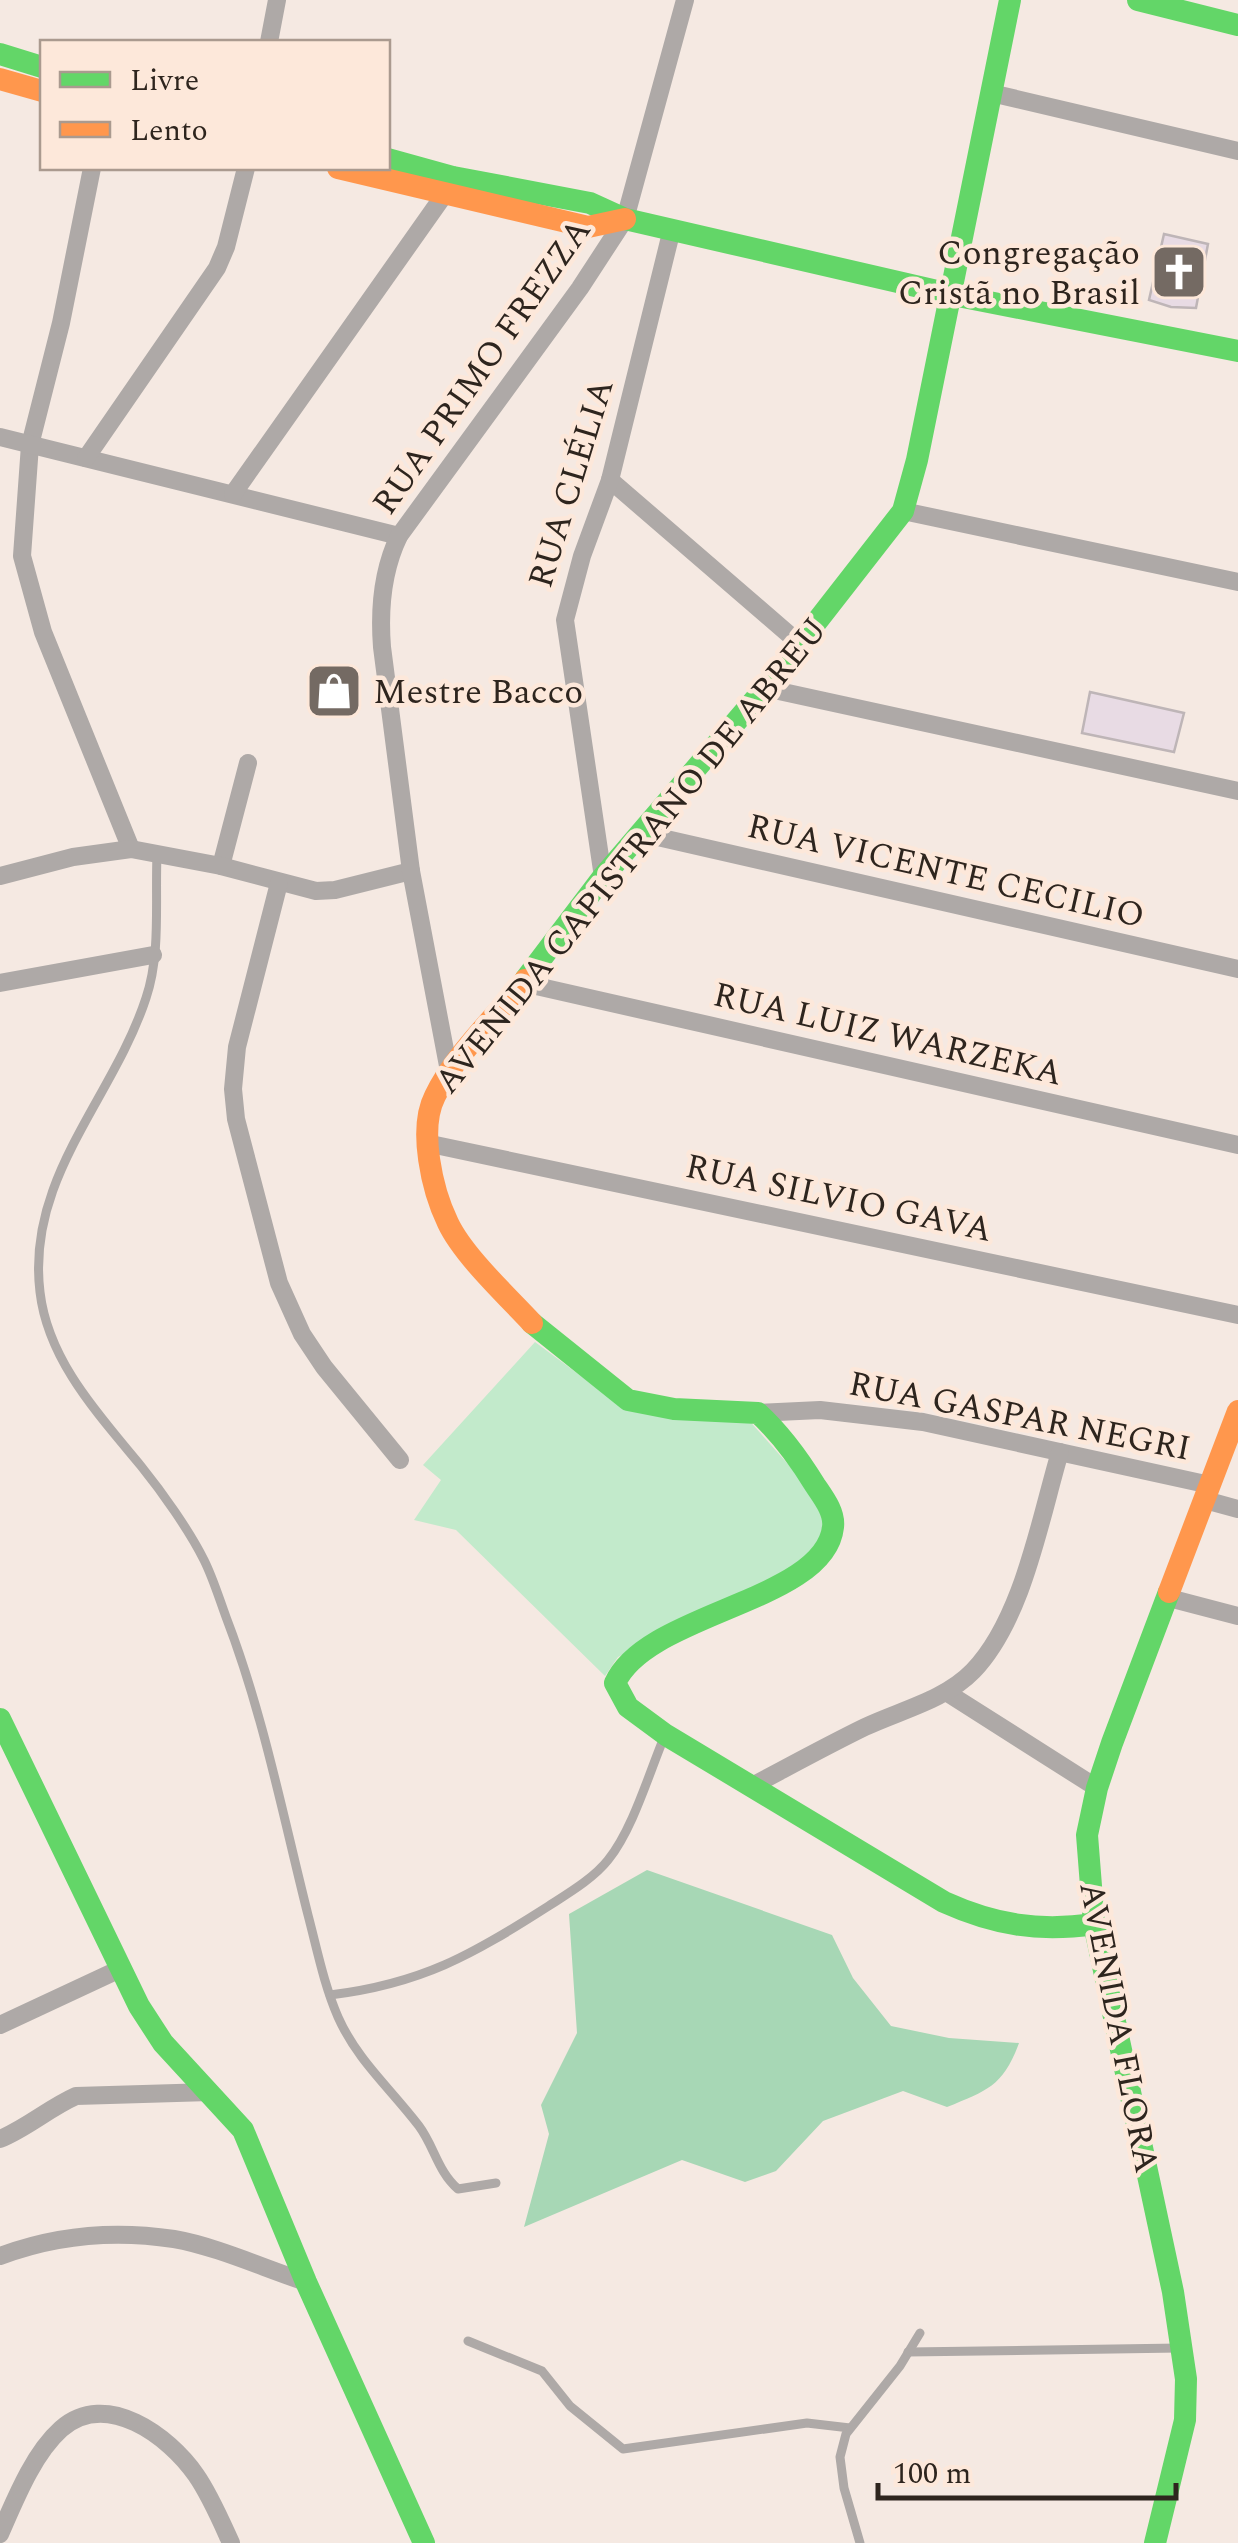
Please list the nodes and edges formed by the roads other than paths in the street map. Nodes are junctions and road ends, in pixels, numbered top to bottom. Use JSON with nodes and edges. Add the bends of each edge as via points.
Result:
{"nodes":[{"id":1,"x":277,"y":0,"type":"edge"},
{"id":2,"x":685,"y":0,"type":"edge"},
{"id":3,"x":1010,"y":0,"type":"edge"},
{"id":4,"x":1138,"y":0,"type":"edge"},
{"id":5,"x":1238,"y":25,"type":"edge"},
{"id":6,"x":269,"y":40,"type":"edge"},
{"id":7,"x":0,"y":54,"type":"edge"},
{"id":8,"x":40,"y":66,"type":"edge"},
{"id":9,"x":0,"y":79,"type":"edge"},
{"id":10,"x":40,"y":90,"type":"edge"},
{"id":11,"x":991,"y":94,"type":"junction"},
{"id":12,"x":1238,"y":151,"type":"edge"},
{"id":13,"x":390,"y":160,"type":"edge"},
{"id":14,"x":92,"y":170,"type":"edge"},
{"id":15,"x":245,"y":170,"type":"edge"},
{"id":16,"x":350,"y":170,"type":"edge"},
{"id":17,"x":450,"y":186,"type":"junction"},
{"id":18,"x":626,"y":218,"type":"junction"},
{"id":19,"x":672,"y":229,"type":"junction"},
{"id":20,"x":950,"y":294,"type":"junction"},
{"id":21,"x":1238,"y":351,"type":"edge"},
{"id":22,"x":0,"y":437,"type":"edge"},
{"id":23,"x":30,"y":445,"type":"junction"},
{"id":24,"x":86,"y":458,"type":"junction"},
{"id":25,"x":610,"y":480,"type":"junction"},
{"id":26,"x":234,"y":494,"type":"junction"},
{"id":27,"x":902,"y":512,"type":"junction"},
{"id":28,"x":398,"y":536,"type":"junction"},
{"id":29,"x":1238,"y":582,"type":"edge"},
{"id":30,"x":800,"y":644,"type":"junction"},
{"id":31,"x":766,"y":688,"type":"junction"},
{"id":32,"x":248,"y":763,"type":"dead end"},
{"id":33,"x":1238,"y":790,"type":"edge"},
{"id":34,"x":640,"y":833,"type":"junction"},
{"id":35,"x":132,"y":848,"type":"junction"},
{"id":36,"x":157,"y":852,"type":"junction"},
{"id":37,"x":221,"y":866,"type":"junction"},
{"id":38,"x":411,"y":871,"type":"junction"},
{"id":39,"x":0,"y":876,"type":"edge"},
{"id":40,"x":602,"y":877,"type":"junction"},
{"id":41,"x":279,"y":882,"type":"junction"},
{"id":42,"x":153,"y":955,"type":"junction"},
{"id":43,"x":1238,"y":969,"type":"edge"},
{"id":44,"x":523,"y":983,"type":"junction"},
{"id":45,"x":0,"y":984,"type":"edge"},
{"id":46,"x":448,"y":1071,"type":"junction"},
{"id":47,"x":426,"y":1143,"type":"junction"},
{"id":48,"x":1238,"y":1146,"type":"edge"},
{"id":49,"x":1238,"y":1315,"type":"edge"},
{"id":50,"x":1238,"y":1411,"type":"edge"},
{"id":51,"x":758,"y":1412,"type":"junction"},
{"id":52,"x":1060,"y":1452,"type":"junction"},
{"id":53,"x":400,"y":1460,"type":"dead end"},
{"id":54,"x":1207,"y":1493,"type":"junction"},
{"id":55,"x":1238,"y":1509,"type":"edge"},
{"id":56,"x":1169,"y":1598,"type":"junction"},
{"id":57,"x":1238,"y":1616,"type":"edge"},
{"id":58,"x":946,"y":1692,"type":"junction"},
{"id":59,"x":0,"y":1720,"type":"edge"},
{"id":60,"x":666,"y":1735,"type":"junction"},
{"id":61,"x":750,"y":1787,"type":"junction"},
{"id":62,"x":1096,"y":1788,"type":"junction"},
{"id":63,"x":1094,"y":1924,"type":"junction"},
{"id":64,"x":120,"y":1969,"type":"junction"},
{"id":65,"x":330,"y":1994,"type":"junction"},
{"id":66,"x":0,"y":2025,"type":"edge"},
{"id":67,"x":210,"y":2092,"type":"junction"},
{"id":68,"x":0,"y":2139,"type":"edge"},
{"id":69,"x":496,"y":2183,"type":"dead end"},
{"id":70,"x":0,"y":2256,"type":"edge"},
{"id":71,"x":306,"y":2282,"type":"junction"},
{"id":72,"x":920,"y":2333,"type":"dead end"},
{"id":73,"x":468,"y":2341,"type":"dead end"},
{"id":74,"x":1182,"y":2348,"type":"junction"},
{"id":75,"x":908,"y":2352,"type":"junction"},
{"id":76,"x":850,"y":2428,"type":"junction"},
{"id":77,"x":0,"y":2534,"type":"edge"},
{"id":78,"x":231,"y":2543,"type":"edge"},
{"id":79,"x":424,"y":2543,"type":"edge"},
{"id":80,"x":860,"y":2543,"type":"edge"},
{"id":81,"x":1155,"y":2543,"type":"edge"}],
"edges":[{"from":1,"to":6,"type":"street"},
{"from":2,"to":18,"type":"street","name":"RUA PRIMO FREZZA"},
{"from":3,"to":11,"type":"street","name":"AVENIDA CAPISTRANO DE ABREU"},
{"from":4,"to":5,"type":"street"},
{"from":7,"to":8,"type":"street"},
{"from":9,"to":10,"type":"street"},
{"from":11,"to":12,"type":"street"},
{"from":11,"to":20,"type":"street","name":"AVENIDA CAPISTRANO DE ABREU"},
{"from":13,"to":17,"type":"street"},
{"from":14,"to":23,"type":"street"},
{"from":15,"to":24,"type":"street","via":[[217,268]]},
{"from":16,"to":17,"type":"street"},
{"from":17,"to":18,"type":"street","via":[[588,227]]},
{"from":17,"to":26,"type":"street"},
{"from":18,"to":19,"type":"street"},
{"from":18,"to":28,"type":"street","name":"RUA PRIMO FREZZA"},
{"from":19,"to":20,"type":"street"},
{"from":19,"to":25,"type":"street","name":"RUA CLÉLIA"},
{"from":20,"to":21,"type":"street"},
{"from":20,"to":27,"type":"street","name":"AVENIDA CAPISTRANO DE ABREU"},
{"from":22,"to":23,"type":"street"},
{"from":23,"to":24,"type":"street"},
{"from":23,"to":35,"type":"street","via":[[22,542],[26,575]]},
{"from":24,"to":26,"type":"street"},
{"from":25,"to":30,"type":"street"},
{"from":25,"to":40,"type":"street","name":"RUA CLÉLIA","via":[[565,620]]},
{"from":26,"to":28,"type":"street"},
{"from":27,"to":29,"type":"street"},
{"from":27,"to":30,"type":"street","name":"AVENIDA CAPISTRANO DE ABREU"},
{"from":28,"to":38,"type":"street","name":"RUA PRIMO FREZZA","via":[[387,562],[380,628]]},
{"from":30,"to":31,"type":"street","name":"AVENIDA CAPISTRANO DE ABREU"},
{"from":31,"to":33,"type":"street"},
{"from":31,"to":34,"type":"street","name":"AVENIDA CAPISTRANO DE ABREU"},
{"from":32,"to":37,"type":"street"},
{"from":34,"to":40,"type":"street","name":"AVENIDA CAPISTRANO DE ABREU"},
{"from":34,"to":43,"type":"street","name":"RUA VICENTE CECILIO"},
{"from":35,"to":36,"type":"street"},
{"from":35,"to":39,"type":"street"},
{"from":36,"to":37,"type":"street"},
{"from":36,"to":42,"type":"lane"},
{"from":37,"to":41,"type":"street"},
{"from":38,"to":41,"type":"street","via":[[324,891]]},
{"from":38,"to":46,"type":"street","name":"RUA PRIMO FREZZA"},
{"from":40,"to":44,"type":"street","name":"AVENIDA CAPISTRANO DE ABREU"},
{"from":41,"to":53,"type":"street","via":[[237,1046],[236,1119],[271,1255],[302,1334]]},
{"from":42,"to":45,"type":"street"},
{"from":42,"to":65,"type":"lane","via":[[140,1016],[54,1183],[44,1213],[40,1292],[54,1342],[92,1411],[144,1469],[204,1560],[246,1669]]},
{"from":44,"to":46,"type":"street","name":"AVENIDA CAPISTRANO DE ABREU"},
{"from":44,"to":48,"type":"street","name":"RUA LUIZ WARZEKA"},
{"from":46,"to":47,"type":"street","name":"AVENIDA CAPISTRANO DE ABREU","via":[[429,1110]]},
{"from":47,"to":49,"type":"street","name":"RUA SILVIO GAVA"},
{"from":47,"to":51,"type":"street","name":"AVENIDA CAPISTRANO DE ABREU","via":[[442,1211],[458,1240],[540,1331],[589,1372],[628,1400]]},
{"from":50,"to":54,"type":"street","name":"AVENIDA FLORA"},
{"from":51,"to":52,"type":"street","name":"RUA GASPAR NEGRI","via":[[820,1410],[923,1422]]},
{"from":51,"to":60,"type":"street","via":[[801,1461],[830,1509],[830,1545],[816,1564],[788,1582],[668,1634],[625,1664],[615,1683],[618,1698]]},
{"from":52,"to":54,"type":"street","name":"RUA GASPAR NEGRI"},
{"from":52,"to":58,"type":"street","via":[[1023,1579],[1000,1632],[972,1672]]},
{"from":54,"to":55,"type":"street","name":"RUA GASPAR NEGRI"},
{"from":54,"to":56,"type":"street","name":"AVENIDA FLORA"},
{"from":56,"to":57,"type":"street"},
{"from":56,"to":62,"type":"street","name":"AVENIDA FLORA"},
{"from":58,"to":61,"type":"street"},
{"from":58,"to":62,"type":"street"},
{"from":59,"to":64,"type":"street"},
{"from":60,"to":61,"type":"street"},
{"from":60,"to":65,"type":"lane","via":[[607,1862],[570,1892],[431,1974]]},
{"from":61,"to":63,"type":"street","via":[[990,1924],[1031,1930]]},
{"from":62,"to":63,"type":"street","name":"AVENIDA FLORA","via":[[1087,1835]]},
{"from":63,"to":74,"type":"street","name":"AVENIDA FLORA"},
{"from":64,"to":66,"type":"street"},
{"from":64,"to":67,"type":"street","via":[[163,2043]]},
{"from":65,"to":69,"type":"lane","via":[[360,2056],[424,2134],[446,2179],[458,2189]]},
{"from":67,"to":68,"type":"street","via":[[76,2096]]},
{"from":67,"to":71,"type":"street","via":[[242,2130]]},
{"from":70,"to":71,"type":"street","via":[[110,2233],[178,2240]]},
{"from":71,"to":79,"type":"street"},
{"from":72,"to":75,"type":"lane"},
{"from":73,"to":76,"type":"lane","via":[[542,2371],[570,2406],[623,2449],[807,2423]]},
{"from":74,"to":75,"type":"lane"},
{"from":74,"to":81,"type":"street","name":"AVENIDA FLORA","via":[[1185,2420]]},
{"from":75,"to":76,"type":"lane"},
{"from":76,"to":80,"type":"lane","via":[[840,2457]]},
{"from":77,"to":78,"type":"street","via":[[27,2475],[62,2428],[89,2413],[128,2417],[166,2442],[196,2475]]}]}
